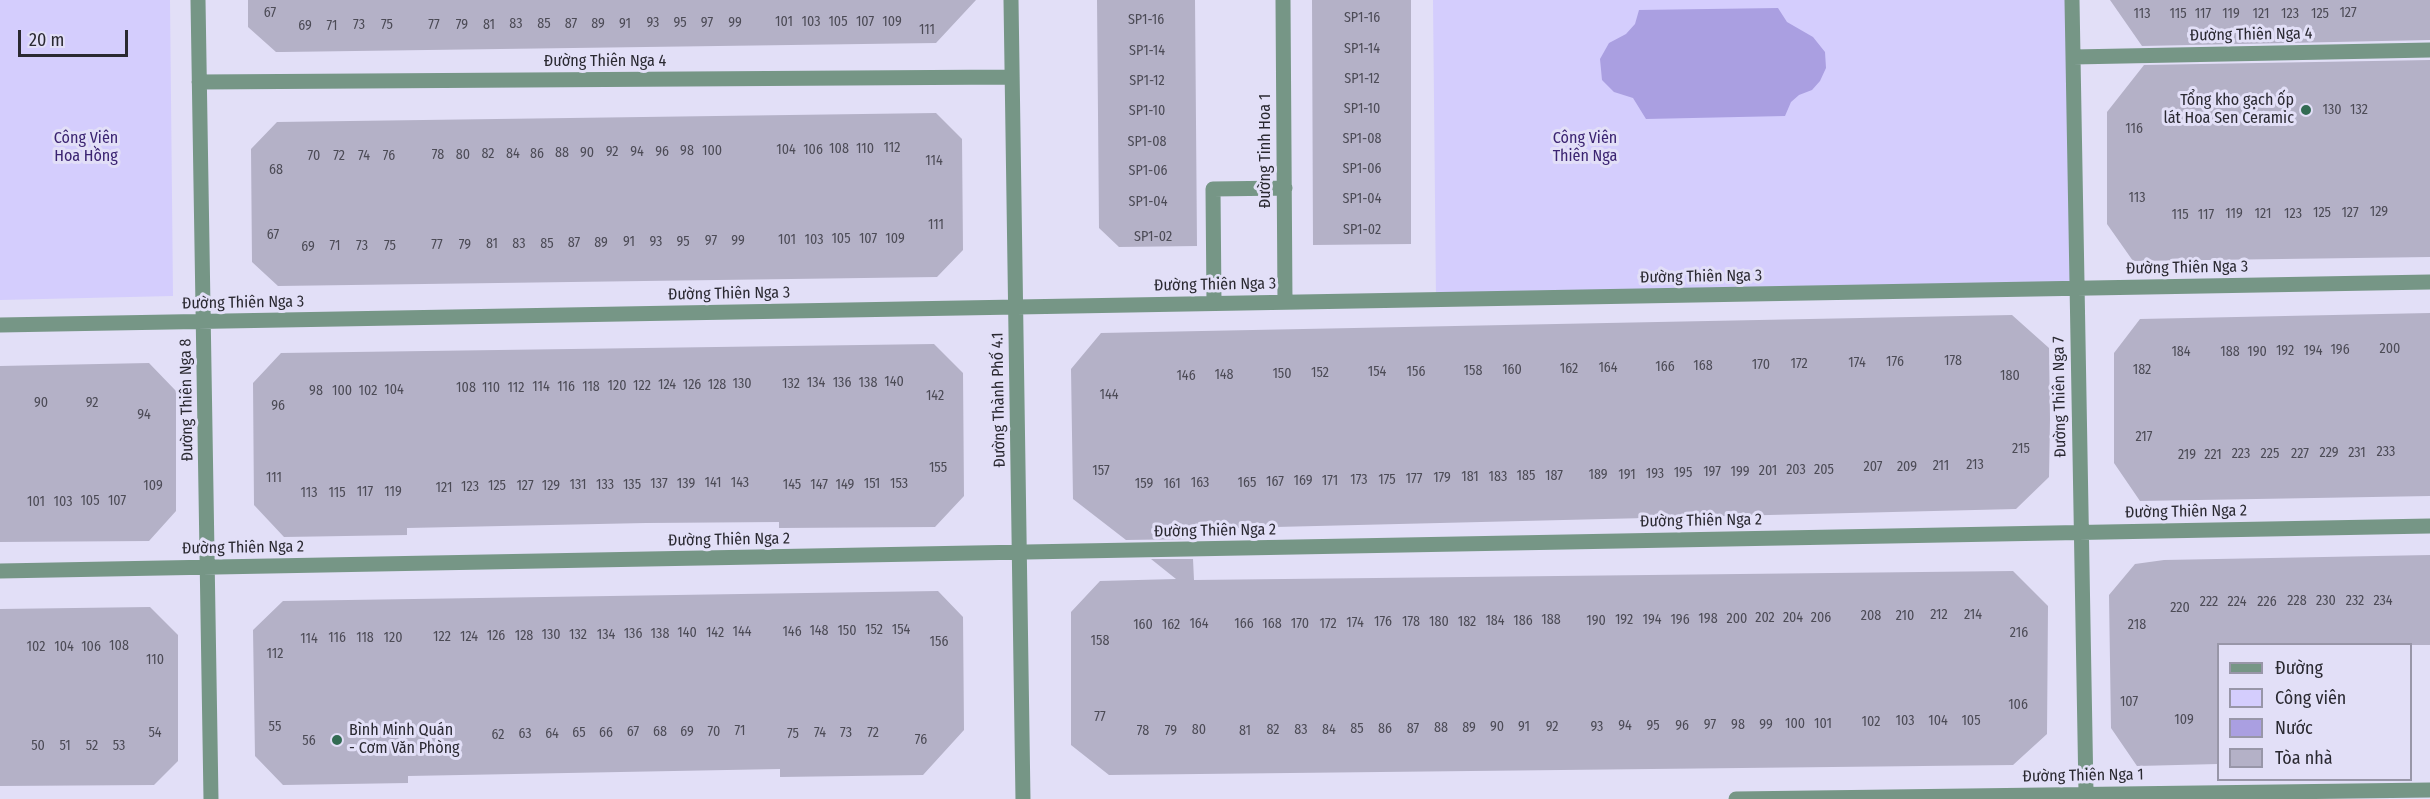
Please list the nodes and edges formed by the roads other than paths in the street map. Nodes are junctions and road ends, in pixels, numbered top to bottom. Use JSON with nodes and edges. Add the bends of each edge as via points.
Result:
{"nodes":[{"id":1,"x":198,"y":0,"type":"edge"},
{"id":2,"x":1011,"y":0,"type":"edge"},
{"id":3,"x":1283,"y":0,"type":"edge"},
{"id":4,"x":2072,"y":0,"type":"edge"},
{"id":5,"x":2430,"y":50,"type":"edge"},
{"id":6,"x":2073,"y":57,"type":"junction"},
{"id":7,"x":1012,"y":77,"type":"junction"},
{"id":8,"x":200,"y":82,"type":"junction"},
{"id":9,"x":1285,"y":188,"type":"junction"},
{"id":10,"x":2430,"y":282,"type":"edge"},
{"id":11,"x":2077,"y":288,"type":"junction"},
{"id":12,"x":1285,"y":302,"type":"junction"},
{"id":13,"x":1214,"y":303,"type":"junction"},
{"id":14,"x":1016,"y":307,"type":"junction"},
{"id":15,"x":204,"y":322,"type":"junction"},
{"id":16,"x":0,"y":326,"type":"edge"},
{"id":17,"x":2430,"y":526,"type":"edge"},
{"id":18,"x":2081,"y":532,"type":"junction"},
{"id":19,"x":1020,"y":552,"type":"junction"},
{"id":20,"x":208,"y":567,"type":"junction"},
{"id":21,"x":0,"y":571,"type":"edge"},
{"id":22,"x":2430,"y":790,"type":"edge"},
{"id":23,"x":2086,"y":793,"type":"junction"},
{"id":24,"x":212,"y":799,"type":"edge"},
{"id":25,"x":1023,"y":799,"type":"edge"},
{"id":26,"x":1736,"y":799,"type":"edge"}],
"edges":[{"from":1,"to":8,"type":"street","name":"Đường Thiên Nga 8"},
{"from":2,"to":7,"type":"street","name":"Đường Thành Phố 4.1"},
{"from":3,"to":9,"type":"street","name":"Đường Tinh Hoa 1"},
{"from":4,"to":6,"type":"street","name":"Đường Thiên Nga 7"},
{"from":5,"to":6,"type":"street","name":"Đường Thiên Nga 4"},
{"from":6,"to":11,"type":"street","name":"Đường Thiên Nga 7"},
{"from":7,"to":8,"type":"street","name":"Đường Thiên Nga 4"},
{"from":7,"to":14,"type":"street","name":"Đường Thành Phố 4.1"},
{"from":8,"to":15,"type":"street","name":"Đường Thiên Nga 8"},
{"from":9,"to":12,"type":"street","name":"Đường Tinh Hoa 1"},
{"from":9,"to":13,"type":"street","via":[[1214,189]]},
{"from":10,"to":11,"type":"street","name":"Đường Thiên Nga 3"},
{"from":11,"to":12,"type":"street","name":"Đường Thiên Nga 3"},
{"from":11,"to":18,"type":"street","name":"Đường Thiên Nga 7"},
{"from":12,"to":13,"type":"street","name":"Đường Thiên Nga 3"},
{"from":13,"to":14,"type":"street","name":"Đường Thiên Nga 3"},
{"from":14,"to":15,"type":"street","name":"Đường Thiên Nga 3"},
{"from":14,"to":19,"type":"street","name":"Đường Thành Phố 4.1"},
{"from":15,"to":16,"type":"street","name":"Đường Thiên Nga 3"},
{"from":15,"to":20,"type":"street","name":"Đường Thiên Nga 8"},
{"from":17,"to":18,"type":"street","name":"Đường Thiên Nga 2"},
{"from":18,"to":19,"type":"street","name":"Đường Thiên Nga 2"},
{"from":18,"to":23,"type":"street","name":"Đường Thiên Nga 7"},
{"from":19,"to":20,"type":"street","name":"Đường Thiên Nga 2"},
{"from":19,"to":25,"type":"street","name":"Đường Thành Phố 4.1"},
{"from":20,"to":21,"type":"street","name":"Đường Thiên Nga 2"},
{"from":20,"to":24,"type":"street","name":"Đường Thiên Nga 8"},
{"from":22,"to":23,"type":"street","name":"Đường Thiên Nga 1"},
{"from":23,"to":26,"type":"street","name":"Đường Thiên Nga 1"}]}
